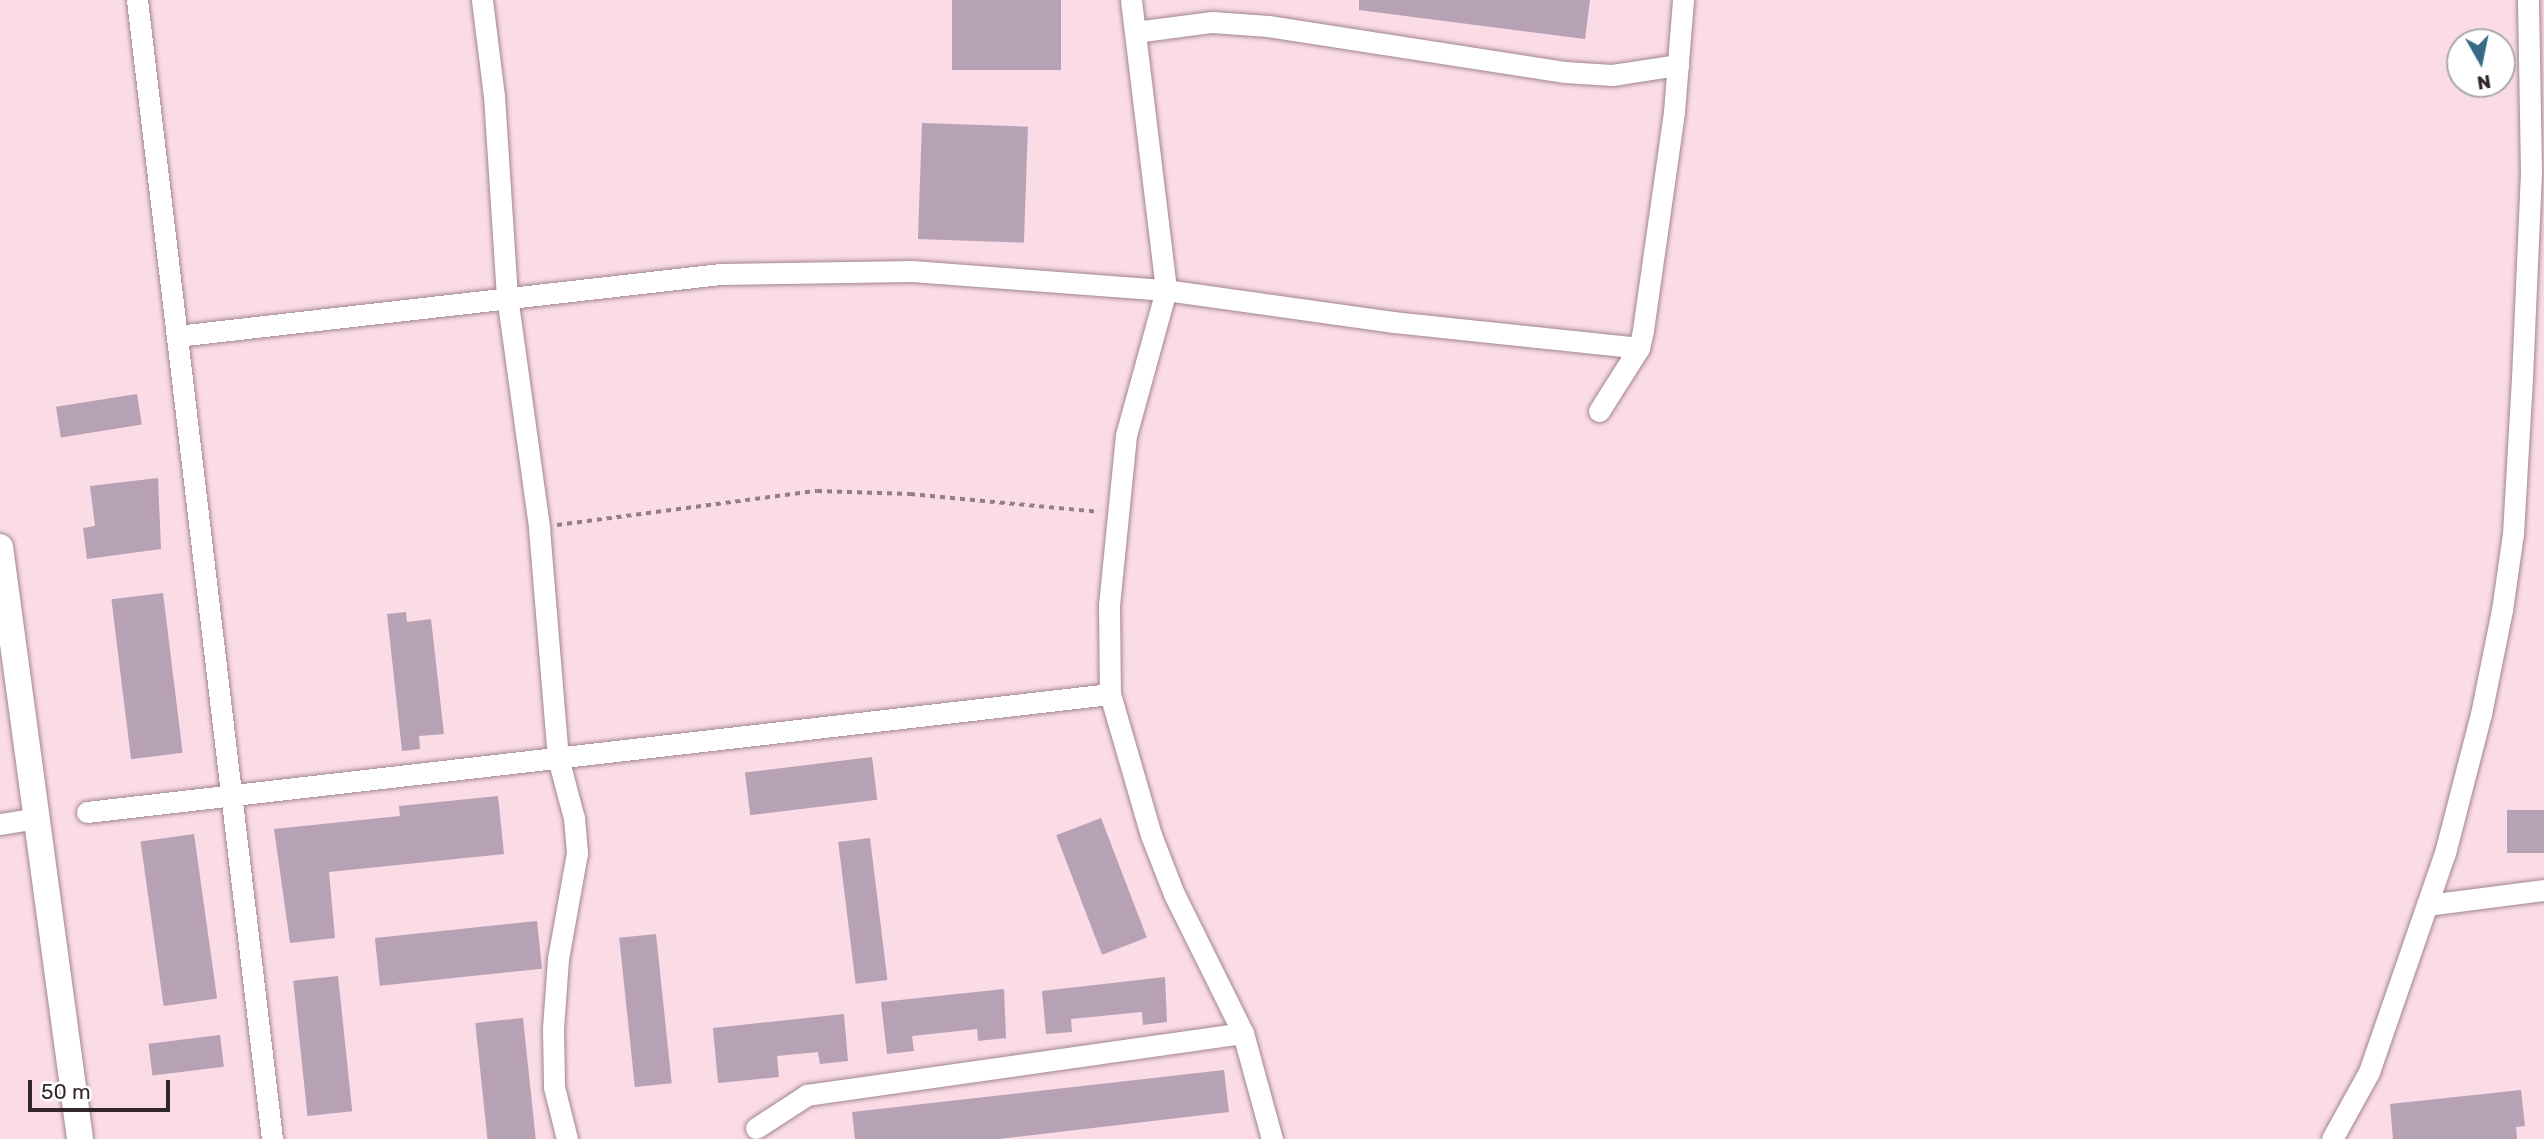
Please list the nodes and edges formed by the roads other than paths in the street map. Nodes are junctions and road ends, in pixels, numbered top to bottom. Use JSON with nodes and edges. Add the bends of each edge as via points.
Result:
{"nodes":[{"id":1,"x":137,"y":0,"type":"edge"},
{"id":2,"x":482,"y":0,"type":"edge"},
{"id":3,"x":1131,"y":0,"type":"edge"},
{"id":4,"x":1683,"y":0,"type":"edge"},
{"id":5,"x":2528,"y":0,"type":"edge"},
{"id":6,"x":1135,"y":32,"type":"junction"},
{"id":7,"x":1678,"y":65,"type":"junction"},
{"id":8,"x":2538,"y":172,"type":"edge"},
{"id":9,"x":1166,"y":290,"type":"junction"},
{"id":10,"x":507,"y":296,"type":"junction"},
{"id":11,"x":177,"y":336,"type":"junction"},
{"id":12,"x":1639,"y":348,"type":"junction"},
{"id":13,"x":1600,"y":411,"type":"dead end"},
{"id":14,"x":0,"y":547,"type":"edge"},
{"id":15,"x":1110,"y":694,"type":"junction"},
{"id":16,"x":558,"y":758,"type":"junction"},
{"id":17,"x":231,"y":795,"type":"junction"},
{"id":18,"x":87,"y":812,"type":"dead end"},
{"id":19,"x":37,"y":818,"type":"junction"},
{"id":20,"x":0,"y":824,"type":"edge"},
{"id":21,"x":2544,"y":890,"type":"edge"},
{"id":22,"x":2427,"y":905,"type":"junction"},
{"id":23,"x":1243,"y":1033,"type":"junction"},
{"id":24,"x":756,"y":1128,"type":"dead end"},
{"id":25,"x":80,"y":1139,"type":"edge"},
{"id":26,"x":272,"y":1139,"type":"edge"},
{"id":27,"x":567,"y":1139,"type":"edge"},
{"id":28,"x":1272,"y":1139,"type":"edge"},
{"id":29,"x":2332,"y":1139,"type":"edge"}],
"edges":[{"from":1,"to":11,"type":"street"},
{"from":2,"to":10,"type":"street","via":[[494,96]]},
{"from":3,"to":6,"type":"street"},
{"from":4,"to":7,"type":"street"},
{"from":5,"to":8,"type":"street"},
{"from":6,"to":7,"type":"street","via":[[1212,23],[1268,26],[1565,72],[1612,75]]},
{"from":6,"to":9,"type":"street"},
{"from":7,"to":12,"type":"street"},
{"from":8,"to":22,"type":"street","via":[[2513,534],[2481,714]]},
{"from":9,"to":10,"type":"street","via":[[912,271],[720,274]]},
{"from":9,"to":12,"type":"street","via":[[1393,322]]},
{"from":9,"to":15,"type":"street","via":[[1126,435],[1109,606]]},
{"from":10,"to":11,"type":"street"},
{"from":10,"to":16,"type":"street","via":[[539,528]]},
{"from":11,"to":17,"type":"street"},
{"from":12,"to":13,"type":"street"},
{"from":14,"to":19,"type":"main road"},
{"from":15,"to":16,"type":"street"},
{"from":15,"to":23,"type":"street","via":[[1151,835],[1174,894]]},
{"from":16,"to":17,"type":"street"},
{"from":16,"to":27,"type":"street","via":[[574,818],[577,853],[558,959],[553,1028],[554,1087]]},
{"from":17,"to":18,"type":"street"},
{"from":17,"to":26,"type":"street"},
{"from":19,"to":20,"type":"street"},
{"from":19,"to":25,"type":"main road"},
{"from":21,"to":22,"type":"street"},
{"from":22,"to":29,"type":"street","via":[[2369,1072]]},
{"from":23,"to":24,"type":"street","via":[[807,1095]]},
{"from":23,"to":28,"type":"street"}]}
